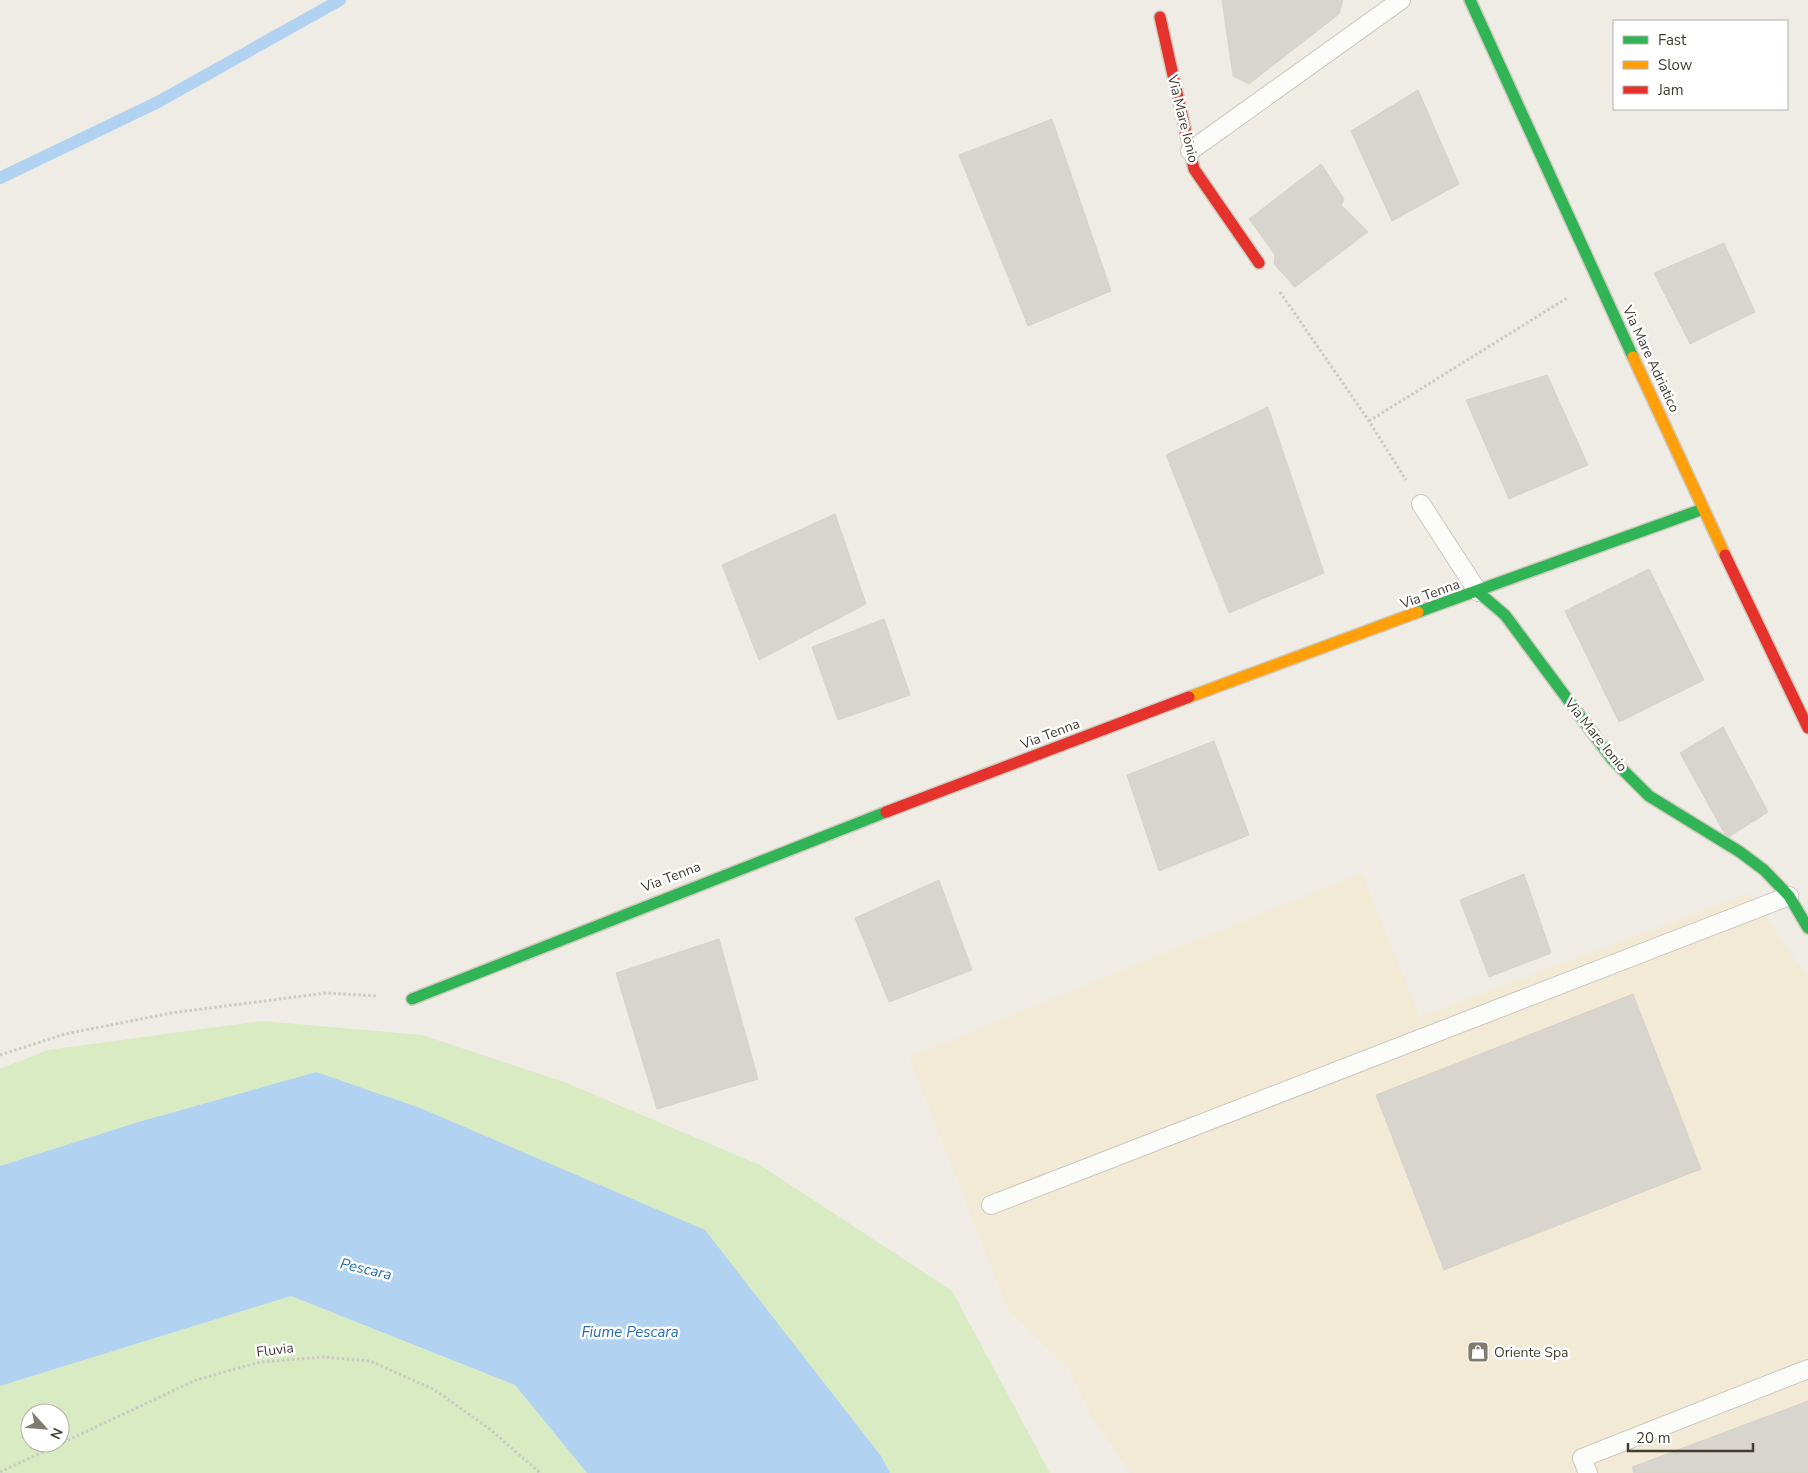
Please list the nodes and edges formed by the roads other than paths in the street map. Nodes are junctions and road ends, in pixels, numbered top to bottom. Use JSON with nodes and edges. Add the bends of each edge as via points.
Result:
{"nodes":[{"id":1,"x":1402,"y":0,"type":"edge"},
{"id":2,"x":1470,"y":0,"type":"edge"},
{"id":3,"x":1160,"y":17,"type":"dead end"},
{"id":4,"x":1190,"y":151,"type":"junction"},
{"id":5,"x":1259,"y":263,"type":"road end"},
{"id":6,"x":1421,"y":504,"type":"road end"},
{"id":7,"x":1703,"y":509,"type":"junction"},
{"id":8,"x":1478,"y":592,"type":"junction"},
{"id":9,"x":1808,"y":728,"type":"edge"},
{"id":10,"x":1789,"y":896,"type":"junction"},
{"id":11,"x":1808,"y":928,"type":"edge"},
{"id":12,"x":412,"y":998,"type":"road end"},
{"id":13,"x":991,"y":1205,"type":"dead end"},
{"id":14,"x":1808,"y":1369,"type":"edge"},
{"id":15,"x":1588,"y":1473,"type":"edge"}],
"edges":[{"from":1,"to":4,"type":"lane"},
{"from":2,"to":7,"type":"street","name":"Via Mare Adriatico"},
{"from":3,"to":4,"type":"street","name":"Via Mare Ionio"},
{"from":4,"to":5,"type":"street","name":"Via Mare Ionio","via":[[1194,168]]},
{"from":6,"to":8,"type":"lane","name":"Via Mare Ionio"},
{"from":7,"to":8,"type":"street","name":"Via Tenna"},
{"from":7,"to":9,"type":"street","name":"Via Mare Adriatico"},
{"from":8,"to":10,"type":"street","name":"Via Mare Ionio","via":[[1505,615],[1587,728],[1649,796],[1740,852],[1764,870]]},
{"from":8,"to":12,"type":"street","name":"Via Tenna","via":[[1170,704],[669,894]]},
{"from":10,"to":11,"type":"street","name":"Via Mare Ionio"},
{"from":10,"to":13,"type":"lane"},
{"from":14,"to":15,"type":"lane","via":[[1582,1458]]}]}
